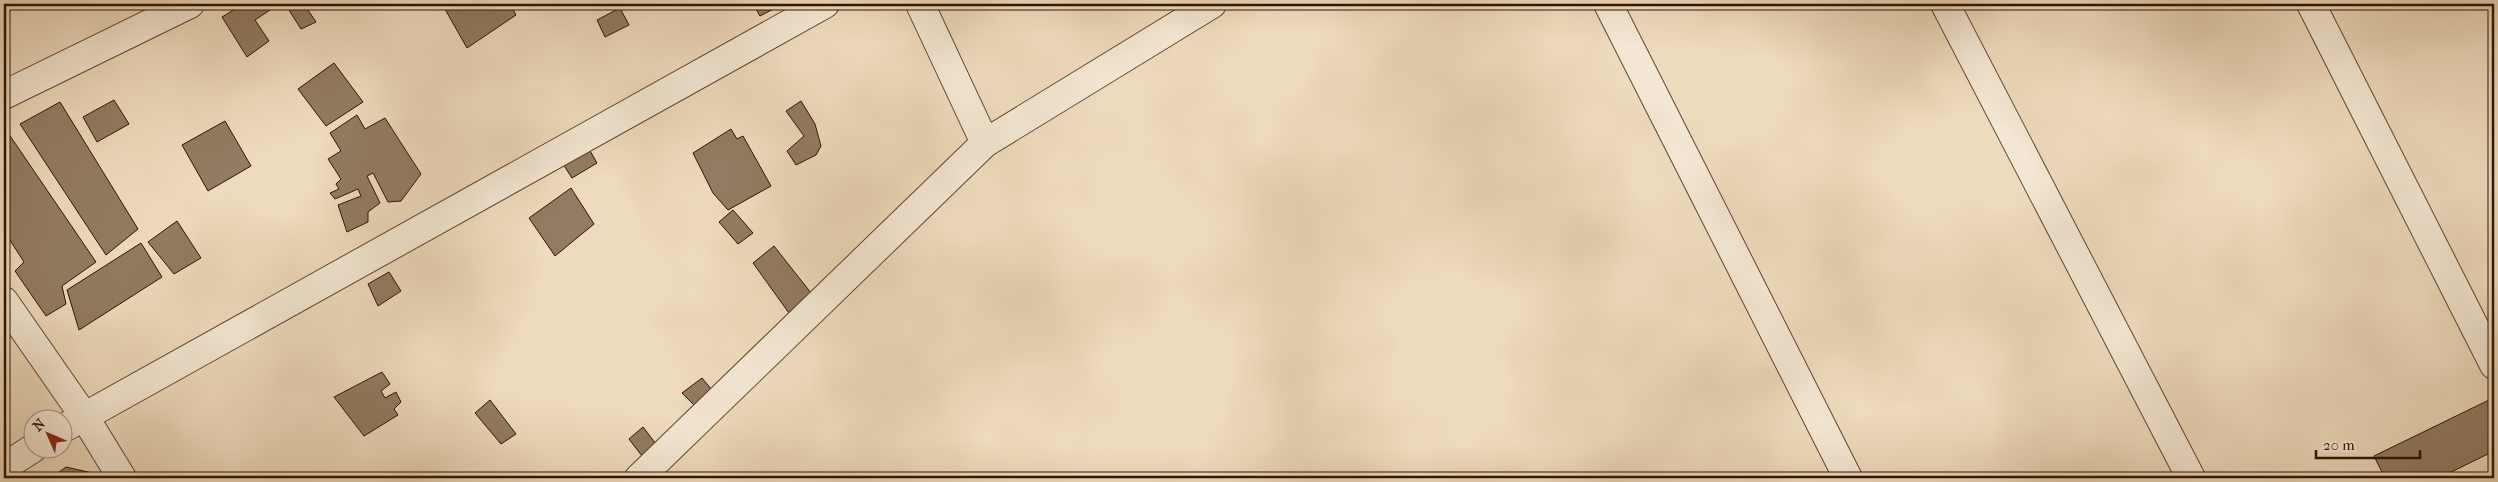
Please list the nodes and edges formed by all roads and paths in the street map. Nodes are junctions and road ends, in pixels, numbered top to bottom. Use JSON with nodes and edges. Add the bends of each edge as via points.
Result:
{"nodes":[{"id":1,"x":190,"y":4,"type":"edge"},
{"id":2,"x":825,"y":4,"type":"edge"},
{"id":3,"x":920,"y":4,"type":"edge"},
{"id":4,"x":1212,"y":4,"type":"edge"},
{"id":5,"x":1608,"y":4,"type":"edge"},
{"id":6,"x":1946,"y":4,"type":"edge"},
{"id":7,"x":2311,"y":4,"type":"edge"},
{"id":8,"x":4,"y":96,"type":"edge"},
{"id":9,"x":985,"y":143,"type":"junction"},
{"id":10,"x":4,"y":301,"type":"edge"},
{"id":11,"x":2494,"y":365,"type":"edge"},
{"id":12,"x":73,"y":423,"type":"edge"},
{"id":13,"x":22,"y":456,"type":"edge"},
{"id":14,"x":4,"y":468,"type":"edge"},
{"id":15,"x":122,"y":478,"type":"edge"},
{"id":16,"x":639,"y":478,"type":"edge"},
{"id":17,"x":1848,"y":478,"type":"edge"},
{"id":18,"x":2192,"y":478,"type":"edge"}],
"edges":[{"from":1,"to":8,"type":"street"},
{"from":2,"to":12,"type":"street"},
{"from":3,"to":9,"type":"street"},
{"from":4,"to":9,"type":"street"},
{"from":5,"to":17,"type":"street"},
{"from":6,"to":18,"type":"street"},
{"from":7,"to":11,"type":"street"},
{"from":9,"to":16,"type":"street"},
{"from":10,"to":12,"type":"street"},
{"from":12,"to":15,"type":"street"},
{"from":13,"to":14,"type":"street"}]}
